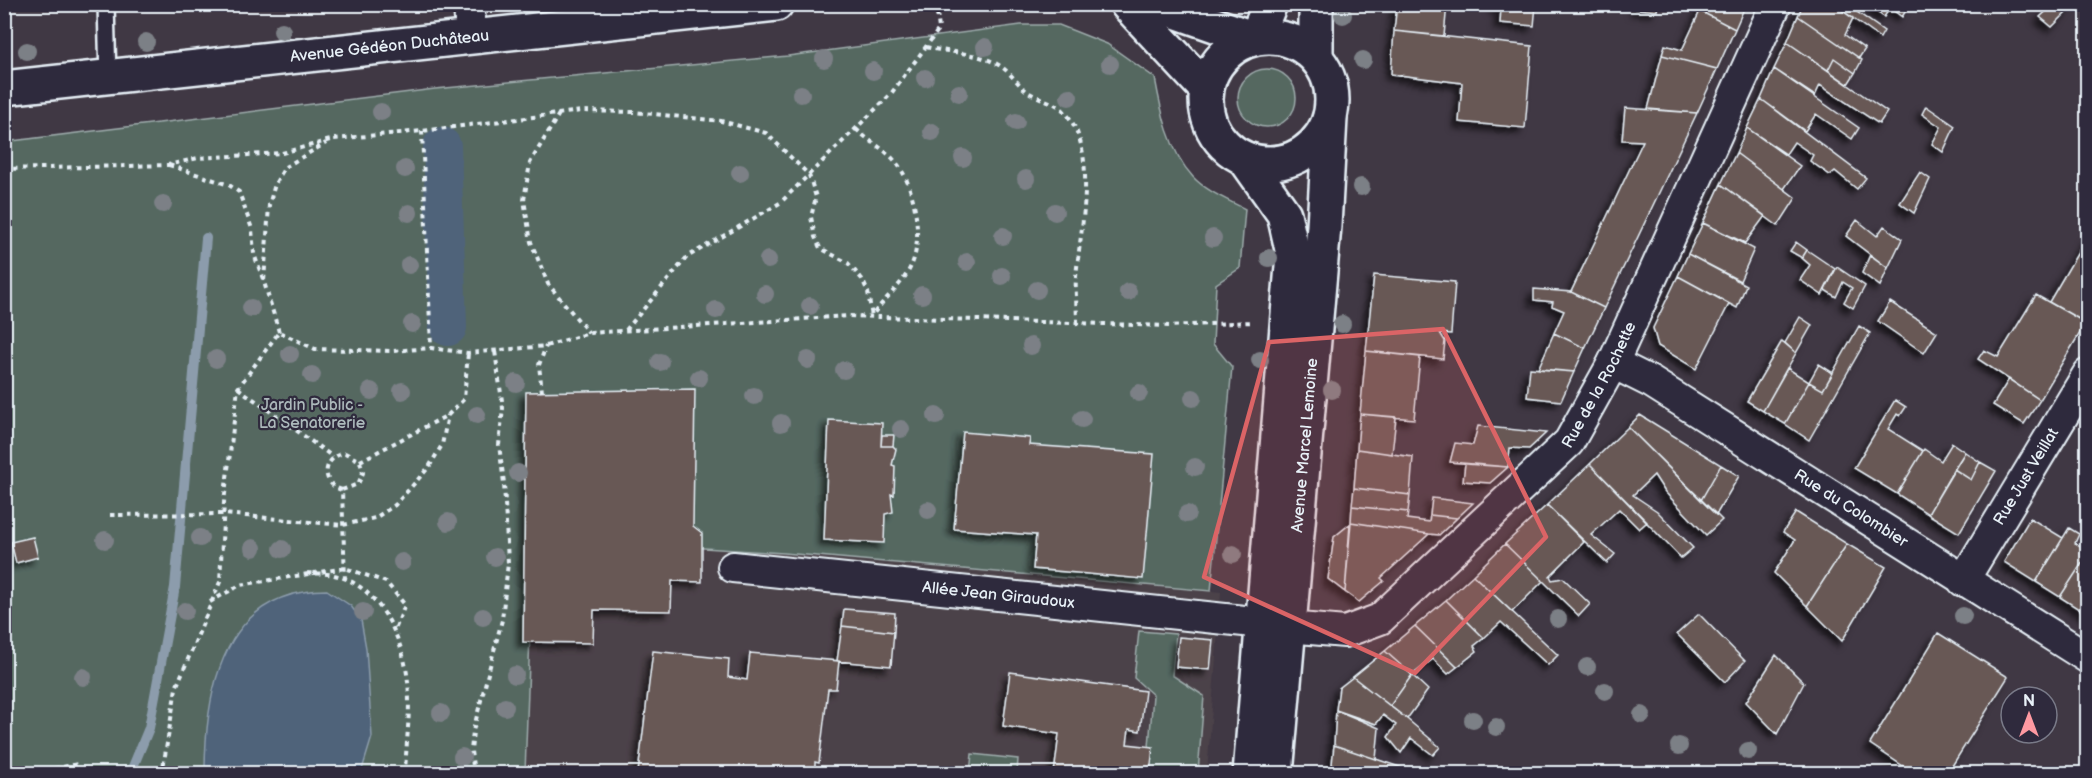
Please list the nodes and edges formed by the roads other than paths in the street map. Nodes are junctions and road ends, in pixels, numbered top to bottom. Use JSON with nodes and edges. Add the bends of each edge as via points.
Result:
{"nodes":[{"id":1,"x":106,"y":4,"type":"edge"},
{"id":2,"x":469,"y":4,"type":"edge"},
{"id":3,"x":776,"y":4,"type":"edge"},
{"id":4,"x":1127,"y":4,"type":"edge"},
{"id":5,"x":1155,"y":4,"type":"edge"},
{"id":6,"x":1270,"y":4,"type":"edge"},
{"id":7,"x":1316,"y":4,"type":"edge"},
{"id":8,"x":1776,"y":4,"type":"edge"},
{"id":9,"x":471,"y":38,"type":"junction"},
{"id":10,"x":1254,"y":38,"type":"junction"},
{"id":11,"x":1316,"y":55,"type":"junction"},
{"id":12,"x":108,"y":79,"type":"junction"},
{"id":13,"x":4,"y":88,"type":"edge"},
{"id":14,"x":1206,"y":89,"type":"junction"},
{"id":15,"x":1330,"y":118,"type":"junction"},
{"id":16,"x":1245,"y":159,"type":"junction"},
{"id":17,"x":1613,"y":363,"type":"junction"},
{"id":18,"x":2088,"y":374,"type":"edge"},
{"id":19,"x":733,"y":567,"type":"dead end"},
{"id":20,"x":1963,"y":581,"type":"junction"},
{"id":21,"x":1276,"y":625,"type":"junction"},
{"id":22,"x":2088,"y":658,"type":"edge"},
{"id":23,"x":1250,"y":774,"type":"edge"},
{"id":24,"x":1276,"y":774,"type":"edge"}],
"edges":[{"from":1,"to":12,"type":"lane"},
{"from":2,"to":9,"type":"street"},
{"from":3,"to":9,"type":"main road","name":"Avenue Gédéon Duchâteau"},
{"from":4,"to":14,"type":"main road"},
{"from":5,"to":10,"type":"main road"},
{"from":6,"to":10,"type":"main road"},
{"from":7,"to":11,"type":"main road"},
{"from":8,"to":17,"type":"street","name":"Rue de la Rochette"},
{"from":9,"to":12,"type":"main road","name":"Avenue Gédéon Duchâteau"},
{"from":10,"to":11,"type":"main road","via":[[1284,38]]},
{"from":10,"to":14,"type":"main road","via":[[1235,45],[1222,56]]},
{"from":11,"to":15,"type":"main road","via":[[1330,81]]},
{"from":12,"to":13,"type":"main road","name":"Avenue Gédéon Duchâteau"},
{"from":14,"to":16,"type":"main road","via":[[1209,122],[1217,138]]},
{"from":15,"to":16,"type":"main road","via":[[1321,137],[1306,152],[1287,161]]},
{"from":15,"to":21,"type":"main road","name":"Avenue Marcel Lemoine","via":[[1324,226]]},
{"from":16,"to":21,"type":"main road","name":"Avenue Marcel Lemoine","via":[[1284,214],[1293,254]]},
{"from":17,"to":20,"type":"street","name":"Rue du Colombier","via":[[1651,382]]},
{"from":17,"to":21,"type":"street","name":"Rue de la Rochette","via":[[1569,442],[1380,619],[1345,632]]},
{"from":18,"to":20,"type":"street","name":"Rue Just Veillat"},
{"from":19,"to":21,"type":"street","name":"Allée Jean Giraudoux"},
{"from":20,"to":22,"type":"street","name":"Rue du Colombier"},
{"from":21,"to":23,"type":"main road","name":"Avenue Marcel Lemoine"},
{"from":21,"to":24,"type":"main road","name":"Avenue Marcel Lemoine"}]}
